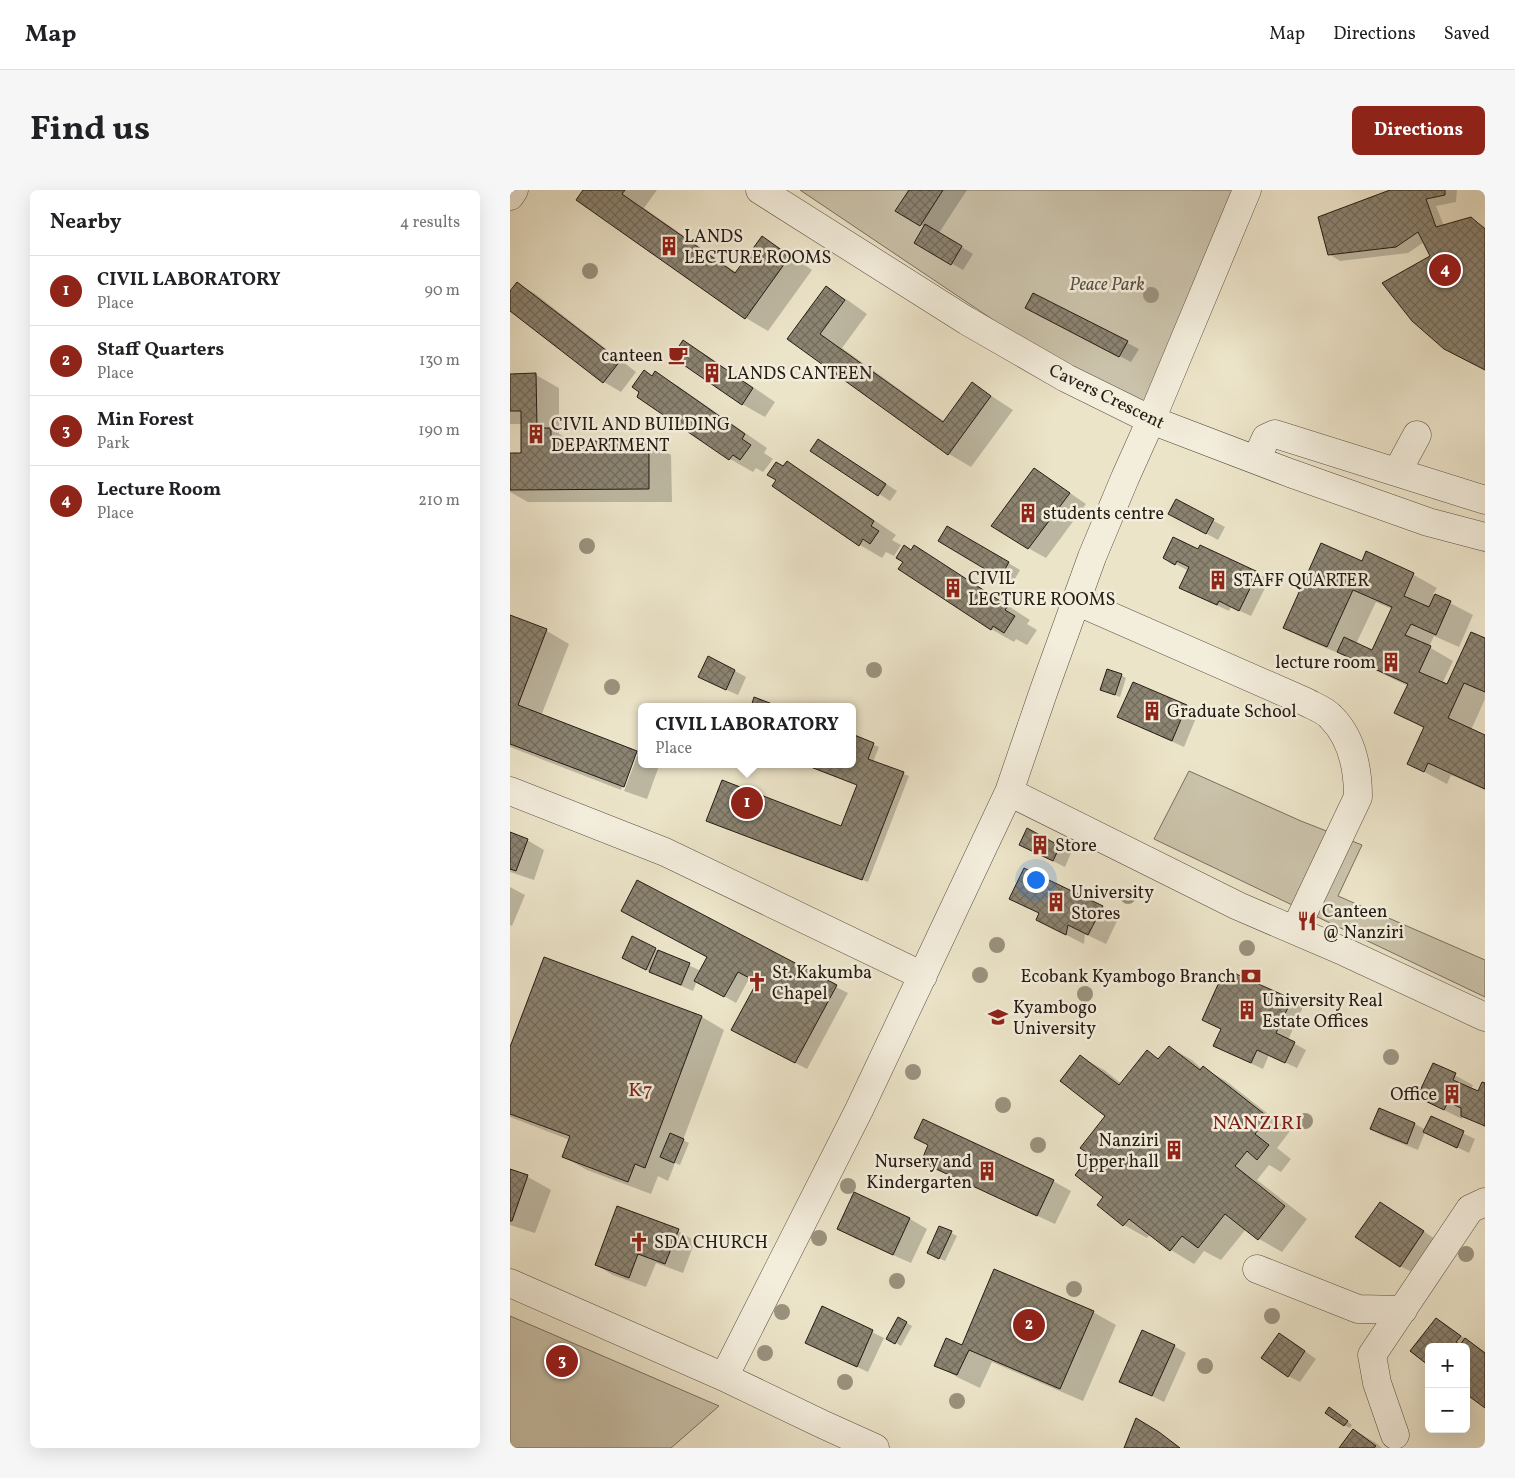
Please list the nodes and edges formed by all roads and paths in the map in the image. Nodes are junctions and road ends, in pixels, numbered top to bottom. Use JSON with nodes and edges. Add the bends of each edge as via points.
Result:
{"nodes":[{"id":1,"x":514,"y":190,"type":"edge"},
{"id":2,"x":760,"y":190,"type":"edge"},
{"id":3,"x":1247,"y":190,"type":"edge"},
{"id":4,"x":510,"y":196,"type":"edge"},
{"id":5,"x":1151,"y":420,"type":"junction"},
{"id":6,"x":1417,"y":435,"type":"dead end"},
{"id":7,"x":1256,"y":460,"type":"junction"},
{"id":8,"x":1397,"y":472,"type":"junction"},
{"id":9,"x":1485,"y":500,"type":"edge"},
{"id":10,"x":1485,"y":537,"type":"edge"},
{"id":11,"x":1076,"y":601,"type":"junction"},
{"id":12,"x":510,"y":791,"type":"edge"},
{"id":13,"x":1009,"y":792,"type":"junction"},
{"id":14,"x":1296,"y":930,"type":"junction"},
{"id":15,"x":923,"y":976,"type":"junction"},
{"id":16,"x":1485,"y":1017,"type":"edge"},
{"id":17,"x":1485,"y":1202,"type":"edge"},
{"id":18,"x":1257,"y":1269,"type":"dead end"},
{"id":19,"x":510,"y":1283,"type":"edge"},
{"id":20,"x":1403,"y":1310,"type":"junction"},
{"id":21,"x":724,"y":1377,"type":"junction"},
{"id":22,"x":1395,"y":1435,"type":"dead end"},
{"id":23,"x":875,"y":1448,"type":"edge"}],
"edges":[{"from":1,"to":4,"type":"street"},
{"from":2,"to":5,"type":"street","name":"Cavers Crescent","via":[[967,321],[1066,378]]},
{"from":3,"to":5,"type":"street"},
{"from":5,"to":7,"type":"street","name":"Cavers Crescent"},
{"from":5,"to":11,"type":"street"},
{"from":6,"to":8,"type":"street"},
{"from":7,"to":8,"type":"street","via":[[1266,438],[1275,434]]},
{"from":7,"to":10,"type":"street","name":"Cavers Crescent","via":[[1428,522]]},
{"from":8,"to":9,"type":"street"},
{"from":11,"to":13,"type":"street"},
{"from":11,"to":14,"type":"street","via":[[1304,701],[1330,716],[1342,731],[1352,752],[1358,778],[1358,797]]},
{"from":12,"to":15,"type":"street","via":[[665,852]]},
{"from":13,"to":14,"type":"street","via":[[1238,906]]},
{"from":13,"to":15,"type":"street"},
{"from":14,"to":16,"type":"street"},
{"from":15,"to":21,"type":"street"},
{"from":17,"to":20,"type":"street","via":[[1470,1209]]},
{"from":18,"to":20,"type":"street","via":[[1358,1309]]},
{"from":19,"to":21,"type":"street"},
{"from":20,"to":22,"type":"street","via":[[1372,1355],[1377,1383]]},
{"from":21,"to":23,"type":"street"}]}
